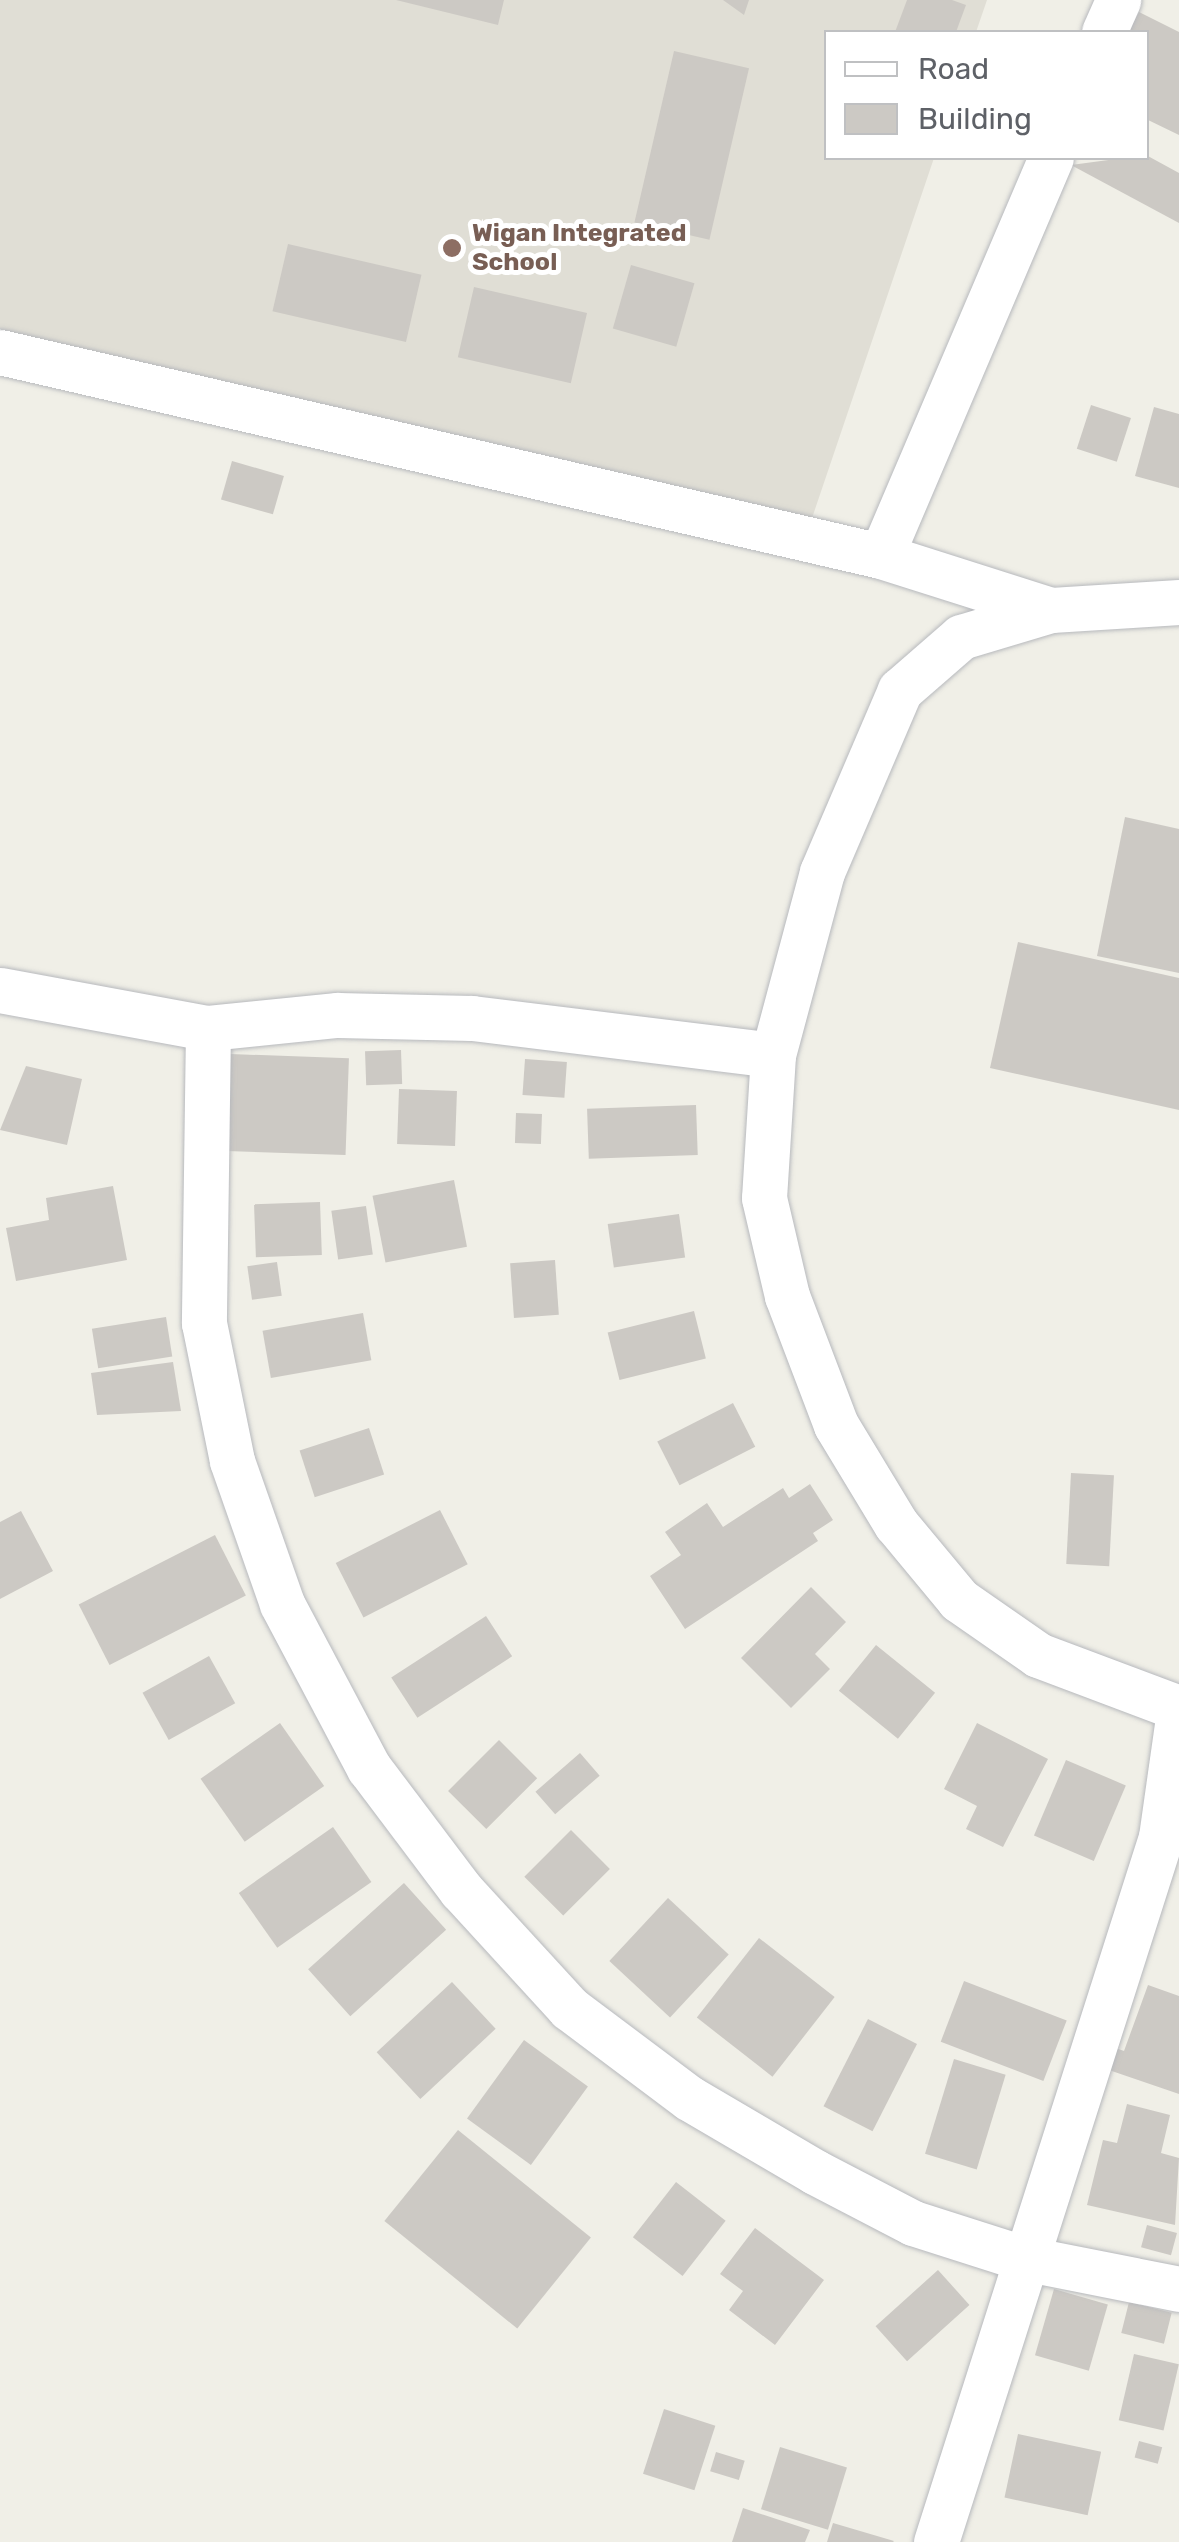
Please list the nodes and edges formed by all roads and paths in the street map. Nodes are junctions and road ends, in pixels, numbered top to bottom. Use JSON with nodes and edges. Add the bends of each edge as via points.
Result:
{"nodes":[{"id":1,"x":1118,"y":0,"type":"edge"},
{"id":2,"x":1105,"y":30,"type":"edge"},
{"id":3,"x":1050,"y":160,"type":"edge"},
{"id":4,"x":0,"y":352,"type":"edge"},
{"id":5,"x":880,"y":556,"type":"junction"},
{"id":6,"x":1179,"y":602,"type":"edge"},
{"id":7,"x":1051,"y":610,"type":"junction"},
{"id":8,"x":0,"y":990,"type":"edge"},
{"id":9,"x":208,"y":1028,"type":"junction"},
{"id":10,"x":772,"y":1055,"type":"junction"},
{"id":11,"x":1179,"y":1709,"type":"edge"},
{"id":12,"x":1023,"y":2258,"type":"junction"},
{"id":13,"x":1179,"y":2289,"type":"edge"},
{"id":14,"x":936,"y":2542,"type":"edge"}],
"edges":[{"from":1,"to":2,"type":"street"},
{"from":3,"to":5,"type":"street"},
{"from":4,"to":5,"type":"street"},
{"from":5,"to":7,"type":"street"},
{"from":6,"to":7,"type":"street"},
{"from":7,"to":10,"type":"street","via":[[962,638],[900,690],[822,872]]},
{"from":8,"to":9,"type":"street"},
{"from":9,"to":10,"type":"street","via":[[337,1016],[472,1018]]},
{"from":9,"to":12,"type":"street","via":[[204,1323],[232,1462],[282,1604],[369,1768],[461,1890],[569,2008],[688,2098],[913,2223]]},
{"from":10,"to":11,"type":"street","via":[[764,1198],[787,1296],[836,1425],[896,1524],[958,1600],[1038,1655]]},
{"from":11,"to":12,"type":"street","via":[[1161,1837]]},
{"from":12,"to":13,"type":"street"},
{"from":12,"to":14,"type":"street"}]}
